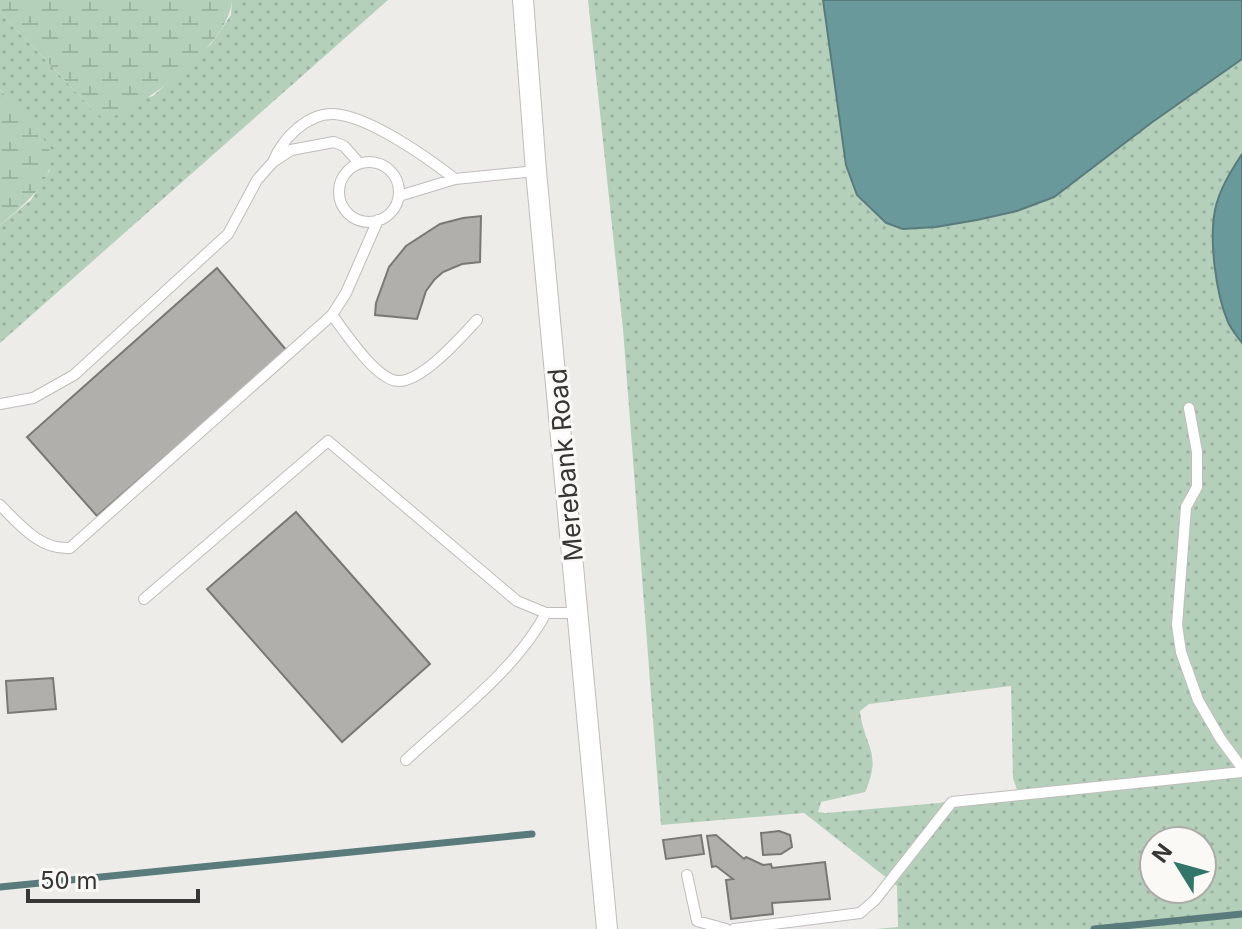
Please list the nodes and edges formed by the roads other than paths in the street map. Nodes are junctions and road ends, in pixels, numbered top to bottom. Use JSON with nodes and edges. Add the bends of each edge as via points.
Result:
{"nodes":[{"id":1,"x":523,"y":0,"type":"edge"},
{"id":2,"x":273,"y":162,"type":"junction"},
{"id":3,"x":359,"y":163,"type":"junction"},
{"id":4,"x":536,"y":171,"type":"junction"},
{"id":5,"x":455,"y":179,"type":"junction"},
{"id":6,"x":399,"y":196,"type":"junction"},
{"id":7,"x":378,"y":220,"type":"junction"},
{"id":8,"x":332,"y":315,"type":"junction"},
{"id":9,"x":477,"y":320,"type":"dead end"},
{"id":10,"x":0,"y":404,"type":"edge"},
{"id":11,"x":1189,"y":408,"type":"dead end"},
{"id":12,"x":0,"y":505,"type":"edge"},
{"id":13,"x":144,"y":599,"type":"dead end"},
{"id":14,"x":546,"y":613,"type":"junction"},
{"id":15,"x":579,"y":613,"type":"junction"},
{"id":16,"x":406,"y":760,"type":"dead end"},
{"id":17,"x":1242,"y":770,"type":"edge"},
{"id":18,"x":687,"y":875,"type":"dead end"},
{"id":19,"x":607,"y":929,"type":"edge"},
{"id":20,"x":726,"y":929,"type":"edge"},
{"id":21,"x":734,"y":929,"type":"edge"}],
"edges":[{"from":1,"to":4,"type":"street","name":"Merebank Road"},
{"from":2,"to":3,"type":"lane","via":[[291,150],[334,142]]},
{"from":2,"to":5,"type":"lane","via":[[280,146],[300,127],[334,114],[375,128]]},
{"from":2,"to":10,"type":"lane","via":[[257,180],[228,234],[74,375],[33,398]]},
{"from":3,"to":6,"type":"lane","via":[[388,168]]},
{"from":3,"to":7,"type":"lane","via":[[343,176],[338,196],[355,219]]},
{"from":4,"to":5,"type":"lane"},
{"from":4,"to":15,"type":"street","name":"Merebank Road"},
{"from":5,"to":6,"type":"lane"},
{"from":6,"to":7,"type":"lane","via":[[390,213]]},
{"from":7,"to":8,"type":"lane"},
{"from":8,"to":9,"type":"lane","via":[[369,362],[399,381],[431,365]]},
{"from":8,"to":12,"type":"lane","via":[[70,548],[42,542]]},
{"from":11,"to":17,"type":"lane","via":[[1197,487],[1186,507],[1179,639],[1198,700]]},
{"from":13,"to":14,"type":"lane","via":[[328,441],[517,601]]},
{"from":14,"to":15,"type":"lane"},
{"from":14,"to":16,"type":"lane","via":[[534,637],[498,675]]},
{"from":15,"to":19,"type":"street","name":"Merebank Road"},
{"from":17,"to":21,"type":"lane","via":[[952,802],[860,913]]},
{"from":18,"to":20,"type":"lane","via":[[697,921]]}]}
